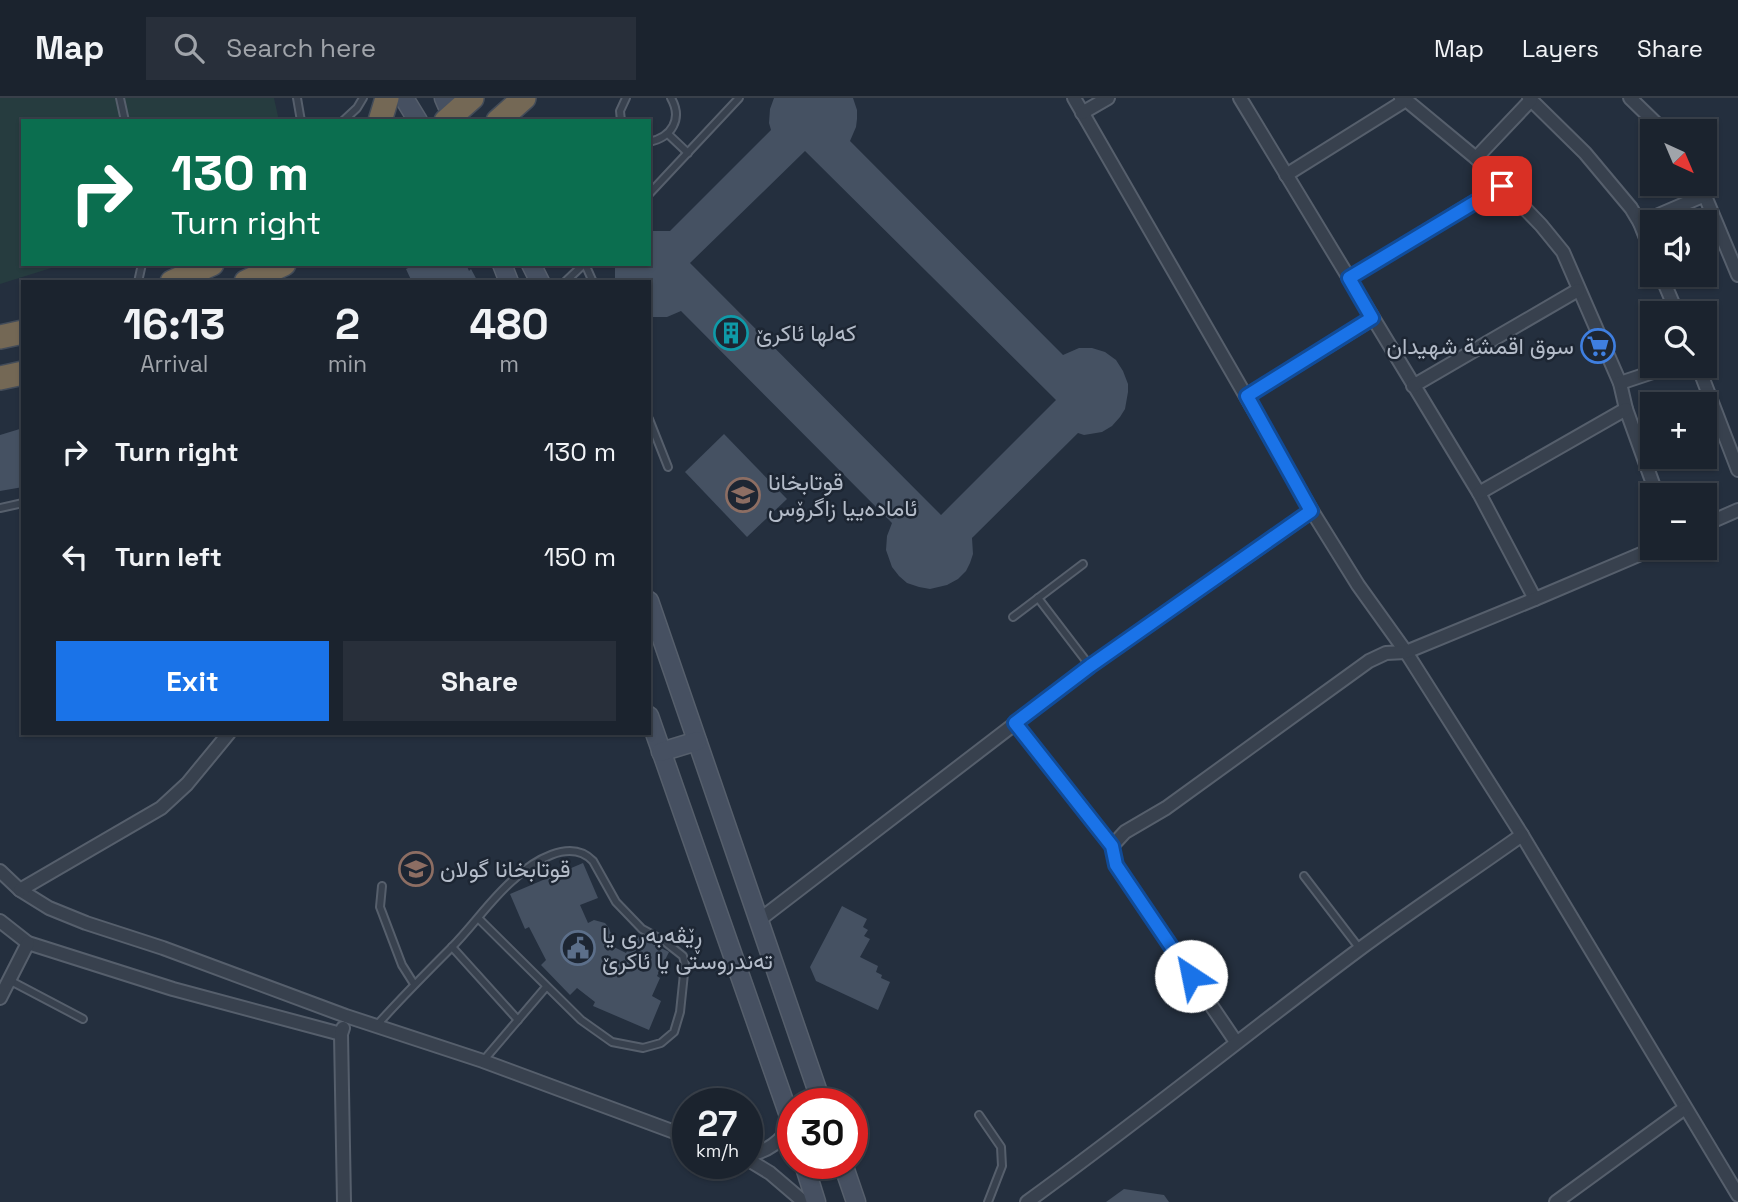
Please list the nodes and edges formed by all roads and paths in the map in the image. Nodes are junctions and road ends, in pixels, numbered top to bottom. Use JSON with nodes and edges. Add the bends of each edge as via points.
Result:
{"nodes":[{"id":1,"x":120,"y":98,"type":"edge"},
{"id":2,"x":297,"y":98,"type":"edge"},
{"id":3,"x":363,"y":98,"type":"edge"},
{"id":4,"x":387,"y":98,"type":"edge"},
{"id":5,"x":404,"y":98,"type":"edge"},
{"id":6,"x":472,"y":98,"type":"edge"},
{"id":7,"x":626,"y":98,"type":"edge"},
{"id":8,"x":671,"y":98,"type":"edge"},
{"id":9,"x":739,"y":98,"type":"edge"},
{"id":10,"x":1074,"y":98,"type":"edge"},
{"id":11,"x":1108,"y":98,"type":"edge"},
{"id":12,"x":1240,"y":98,"type":"edge"},
{"id":13,"x":1630,"y":98,"type":"edge"},
{"id":14,"x":1403,"y":99,"type":"edge"},
{"id":15,"x":1530,"y":99,"type":"edge"},
{"id":16,"x":518,"y":108,"type":"edge"},
{"id":17,"x":1082,"y":113,"type":"junction"},
{"id":18,"x":449,"y":114,"type":"edge"},
{"id":19,"x":125,"y":119,"type":"edge"},
{"id":20,"x":301,"y":119,"type":"edge"},
{"id":21,"x":345,"y":119,"type":"edge"},
{"id":22,"x":381,"y":119,"type":"edge"},
{"id":23,"x":417,"y":119,"type":"edge"},
{"id":24,"x":501,"y":119,"type":"edge"},
{"id":25,"x":621,"y":119,"type":"edge"},
{"id":26,"x":1652,"y":119,"type":"edge"},
{"id":27,"x":668,"y":134,"type":"junction"},
{"id":28,"x":651,"y":141,"type":"edge"},
{"id":29,"x":688,"y":153,"type":"junction"},
{"id":30,"x":1476,"y":158,"type":"junction"},
{"id":31,"x":1286,"y":175,"type":"junction"},
{"id":32,"x":1502,"y":186,"type":"junction"},
{"id":33,"x":651,"y":192,"type":"edge"},
{"id":34,"x":1689,"y":196,"type":"edge"},
{"id":35,"x":1705,"y":196,"type":"edge"},
{"id":36,"x":1664,"y":210,"type":"edge"},
{"id":37,"x":1640,"y":223,"type":"edge"},
{"id":38,"x":207,"y":266,"type":"edge"},
{"id":39,"x":280,"y":266,"type":"edge"},
{"id":40,"x":582,"y":266,"type":"edge"},
{"id":41,"x":1738,"y":273,"type":"edge"},
{"id":42,"x":1349,"y":278,"type":"junction"},
{"id":43,"x":176,"y":280,"type":"edge"},
{"id":44,"x":250,"y":280,"type":"edge"},
{"id":45,"x":567,"y":280,"type":"edge"},
{"id":46,"x":1578,"y":290,"type":"junction"},
{"id":47,"x":1372,"y":318,"type":"junction"},
{"id":48,"x":21,"y":332,"type":"edge"},
{"id":49,"x":0,"y":337,"type":"edge"},
{"id":50,"x":21,"y":373,"type":"edge"},
{"id":51,"x":1640,"y":376,"type":"edge"},
{"id":52,"x":0,"y":378,"type":"edge"},
{"id":53,"x":1703,"y":378,"type":"edge"},
{"id":54,"x":1620,"y":383,"type":"junction"},
{"id":55,"x":1412,"y":386,"type":"junction"},
{"id":56,"x":1247,"y":396,"type":"junction"},
{"id":57,"x":1626,"y":409,"type":"junction"},
{"id":58,"x":651,"y":424,"type":"edge"},
{"id":59,"x":668,"y":467,"type":"dead end"},
{"id":60,"x":1738,"y":470,"type":"edge"},
{"id":61,"x":1653,"y":483,"type":"edge"},
{"id":62,"x":1479,"y":494,"type":"junction"},
{"id":63,"x":21,"y":503,"type":"edge"},
{"id":64,"x":0,"y":508,"type":"edge"},
{"id":65,"x":1738,"y":510,"type":"edge"},
{"id":66,"x":1311,"y":511,"type":"junction"},
{"id":67,"x":1717,"y":520,"type":"edge"},
{"id":68,"x":1640,"y":554,"type":"edge"},
{"id":69,"x":1083,"y":564,"type":"dead end"},
{"id":70,"x":1038,"y":598,"type":"junction"},
{"id":71,"x":1535,"y":599,"type":"junction"},
{"id":72,"x":651,"y":607,"type":"edge"},
{"id":73,"x":1013,"y":617,"type":"dead end"},
{"id":74,"x":1406,"y":652,"type":"junction"},
{"id":75,"x":1090,"y":666,"type":"junction"},
{"id":76,"x":651,"y":722,"type":"edge"},
{"id":77,"x":1015,"y":723,"type":"junction"},
{"id":78,"x":227,"y":735,"type":"edge"},
{"id":79,"x":697,"y":741,"type":"junction"},
{"id":80,"x":661,"y":752,"type":"junction"},
{"id":81,"x":1522,"y":835,"type":"junction"},
{"id":82,"x":1112,"y":846,"type":"junction"},
{"id":83,"x":0,"y":871,"type":"edge"},
{"id":84,"x":1304,"y":876,"type":"dead end"},
{"id":85,"x":382,"y":886,"type":"dead end"},
{"id":86,"x":20,"y":890,"type":"junction"},
{"id":87,"x":478,"y":918,"type":"junction"},
{"id":88,"x":0,"y":920,"type":"edge"},
{"id":89,"x":758,"y":921,"type":"junction"},
{"id":90,"x":28,"y":943,"type":"junction"},
{"id":91,"x":452,"y":947,"type":"junction"},
{"id":92,"x":1360,"y":948,"type":"junction"},
{"id":93,"x":9,"y":980,"type":"junction"},
{"id":94,"x":414,"y":984,"type":"junction"},
{"id":95,"x":546,"y":987,"type":"junction"},
{"id":96,"x":0,"y":998,"type":"edge"},
{"id":97,"x":346,"y":1016,"type":"junction"},
{"id":98,"x":83,"y":1019,"type":"dead end"},
{"id":99,"x":518,"y":1020,"type":"junction"},
{"id":100,"x":376,"y":1027,"type":"junction"},
{"id":101,"x":341,"y":1034,"type":"junction"},
{"id":102,"x":1236,"y":1042,"type":"junction"},
{"id":103,"x":483,"y":1061,"type":"junction"},
{"id":104,"x":779,"y":1088,"type":"edge"},
{"id":105,"x":816,"y":1088,"type":"edge"},
{"id":106,"x":1685,"y":1108,"type":"junction"},
{"id":107,"x":979,"y":1115,"type":"dead end"},
{"id":108,"x":672,"y":1131,"type":"edge"},
{"id":109,"x":763,"y":1169,"type":"edge"},
{"id":110,"x":809,"y":1179,"type":"edge"},
{"id":111,"x":848,"y":1179,"type":"edge"},
{"id":112,"x":1738,"y":1195,"type":"edge"},
{"id":113,"x":344,"y":1202,"type":"edge"},
{"id":114,"x":804,"y":1202,"type":"edge"},
{"id":115,"x":816,"y":1202,"type":"edge"},
{"id":116,"x":856,"y":1202,"type":"edge"},
{"id":117,"x":988,"y":1202,"type":"edge"},
{"id":118,"x":1027,"y":1202,"type":"edge"},
{"id":119,"x":1556,"y":1202,"type":"edge"}],
"edges":[{"from":1,"to":19,"type":"lane"},
{"from":2,"to":20,"type":"lane"},
{"from":3,"to":21,"type":"lane"},
{"from":4,"to":22,"type":"highway"},
{"from":5,"to":23,"type":"street"},
{"from":6,"to":18,"type":"highway"},
{"from":7,"to":25,"type":"lane"},
{"from":8,"to":27,"type":"lane","via":[[676,118]]},
{"from":9,"to":29,"type":"lane"},
{"from":10,"to":17,"type":"street"},
{"from":11,"to":17,"type":"street"},
{"from":12,"to":31,"type":"street"},
{"from":13,"to":26,"type":"street"},
{"from":14,"to":30,"type":"street"},
{"from":14,"to":31,"type":"street"},
{"from":15,"to":30,"type":"street"},
{"from":15,"to":37,"type":"street","via":[[1585,153]]},
{"from":16,"to":24,"type":"highway"},
{"from":17,"to":56,"type":"street"},
{"from":27,"to":28,"type":"lane"},
{"from":27,"to":29,"type":"lane"},
{"from":29,"to":33,"type":"lane"},
{"from":30,"to":32,"type":"street"},
{"from":31,"to":42,"type":"street"},
{"from":32,"to":42,"type":"street"},
{"from":32,"to":46,"type":"street","via":[[1563,252]]},
{"from":34,"to":36,"type":"street"},
{"from":35,"to":41,"type":"street"},
{"from":38,"to":43,"type":"highway"},
{"from":39,"to":44,"type":"highway"},
{"from":40,"to":45,"type":"lane"},
{"from":42,"to":47,"type":"street"},
{"from":46,"to":54,"type":"street"},
{"from":46,"to":55,"type":"street"},
{"from":47,"to":55,"type":"street"},
{"from":47,"to":56,"type":"street"},
{"from":48,"to":49,"type":"highway"},
{"from":50,"to":52,"type":"highway"},
{"from":51,"to":54,"type":"street"},
{"from":53,"to":60,"type":"street"},
{"from":54,"to":57,"type":"street"},
{"from":55,"to":62,"type":"street"},
{"from":56,"to":66,"type":"street"},
{"from":57,"to":61,"type":"street"},
{"from":57,"to":62,"type":"street"},
{"from":58,"to":59,"type":"lane"},
{"from":62,"to":71,"type":"street"},
{"from":63,"to":64,"type":"lane"},
{"from":65,"to":67,"type":"street"},
{"from":66,"to":74,"type":"street"},
{"from":66,"to":75,"type":"street"},
{"from":68,"to":71,"type":"street"},
{"from":69,"to":70,"type":"lane"},
{"from":70,"to":73,"type":"lane"},
{"from":70,"to":75,"type":"lane"},
{"from":71,"to":74,"type":"street"},
{"from":72,"to":79,"type":"street"},
{"from":74,"to":81,"type":"street"},
{"from":74,"to":82,"type":"street","via":[[1386,653],[1369,661],[1166,808],[1125,832]]},
{"from":75,"to":77,"type":"street"},
{"from":76,"to":80,"type":"street"},
{"from":77,"to":82,"type":"lane"},
{"from":77,"to":89,"type":"street"},
{"from":78,"to":86,"type":"street","via":[[187,785],[161,808]]},
{"from":79,"to":80,"type":"street"},
{"from":79,"to":89,"type":"street"},
{"from":80,"to":104,"type":"street"},
{"from":81,"to":92,"type":"street"},
{"from":81,"to":106,"type":"street"},
{"from":82,"to":102,"type":"street","via":[[1116,865]]},
{"from":83,"to":86,"type":"street"},
{"from":84,"to":92,"type":"lane"},
{"from":85,"to":94,"type":"lane","via":[[380,906]]},
{"from":86,"to":97,"type":"street","via":[[86,923]]},
{"from":87,"to":91,"type":"lane"},
{"from":87,"to":95,"type":"lane"},
{"from":87,"to":95,"type":"lane","via":[[533,864],[551,855],[578,851],[593,860],[616,902],[642,929],[678,951],[685,964],[674,1032],[661,1043],[643,1048],[612,1042],[580,1020]]},
{"from":88,"to":90,"type":"street"},
{"from":89,"to":105,"type":"street"},
{"from":90,"to":93,"type":"street"},
{"from":90,"to":101,"type":"street","via":[[173,989]]},
{"from":91,"to":94,"type":"lane"},
{"from":91,"to":99,"type":"lane"},
{"from":92,"to":102,"type":"street"},
{"from":93,"to":96,"type":"street"},
{"from":93,"to":98,"type":"lane"},
{"from":94,"to":100,"type":"lane"},
{"from":95,"to":99,"type":"lane"},
{"from":97,"to":100,"type":"street"},
{"from":97,"to":101,"type":"street"},
{"from":99,"to":103,"type":"lane"},
{"from":100,"to":103,"type":"street"},
{"from":101,"to":113,"type":"street"},
{"from":102,"to":118,"type":"street"},
{"from":103,"to":108,"type":"street"},
{"from":106,"to":112,"type":"street"},
{"from":106,"to":119,"type":"street"},
{"from":107,"to":117,"type":"lane","via":[[1001,1147],[1002,1167]]},
{"from":109,"to":114,"type":"street"},
{"from":110,"to":115,"type":"street"},
{"from":111,"to":116,"type":"street"}]}
